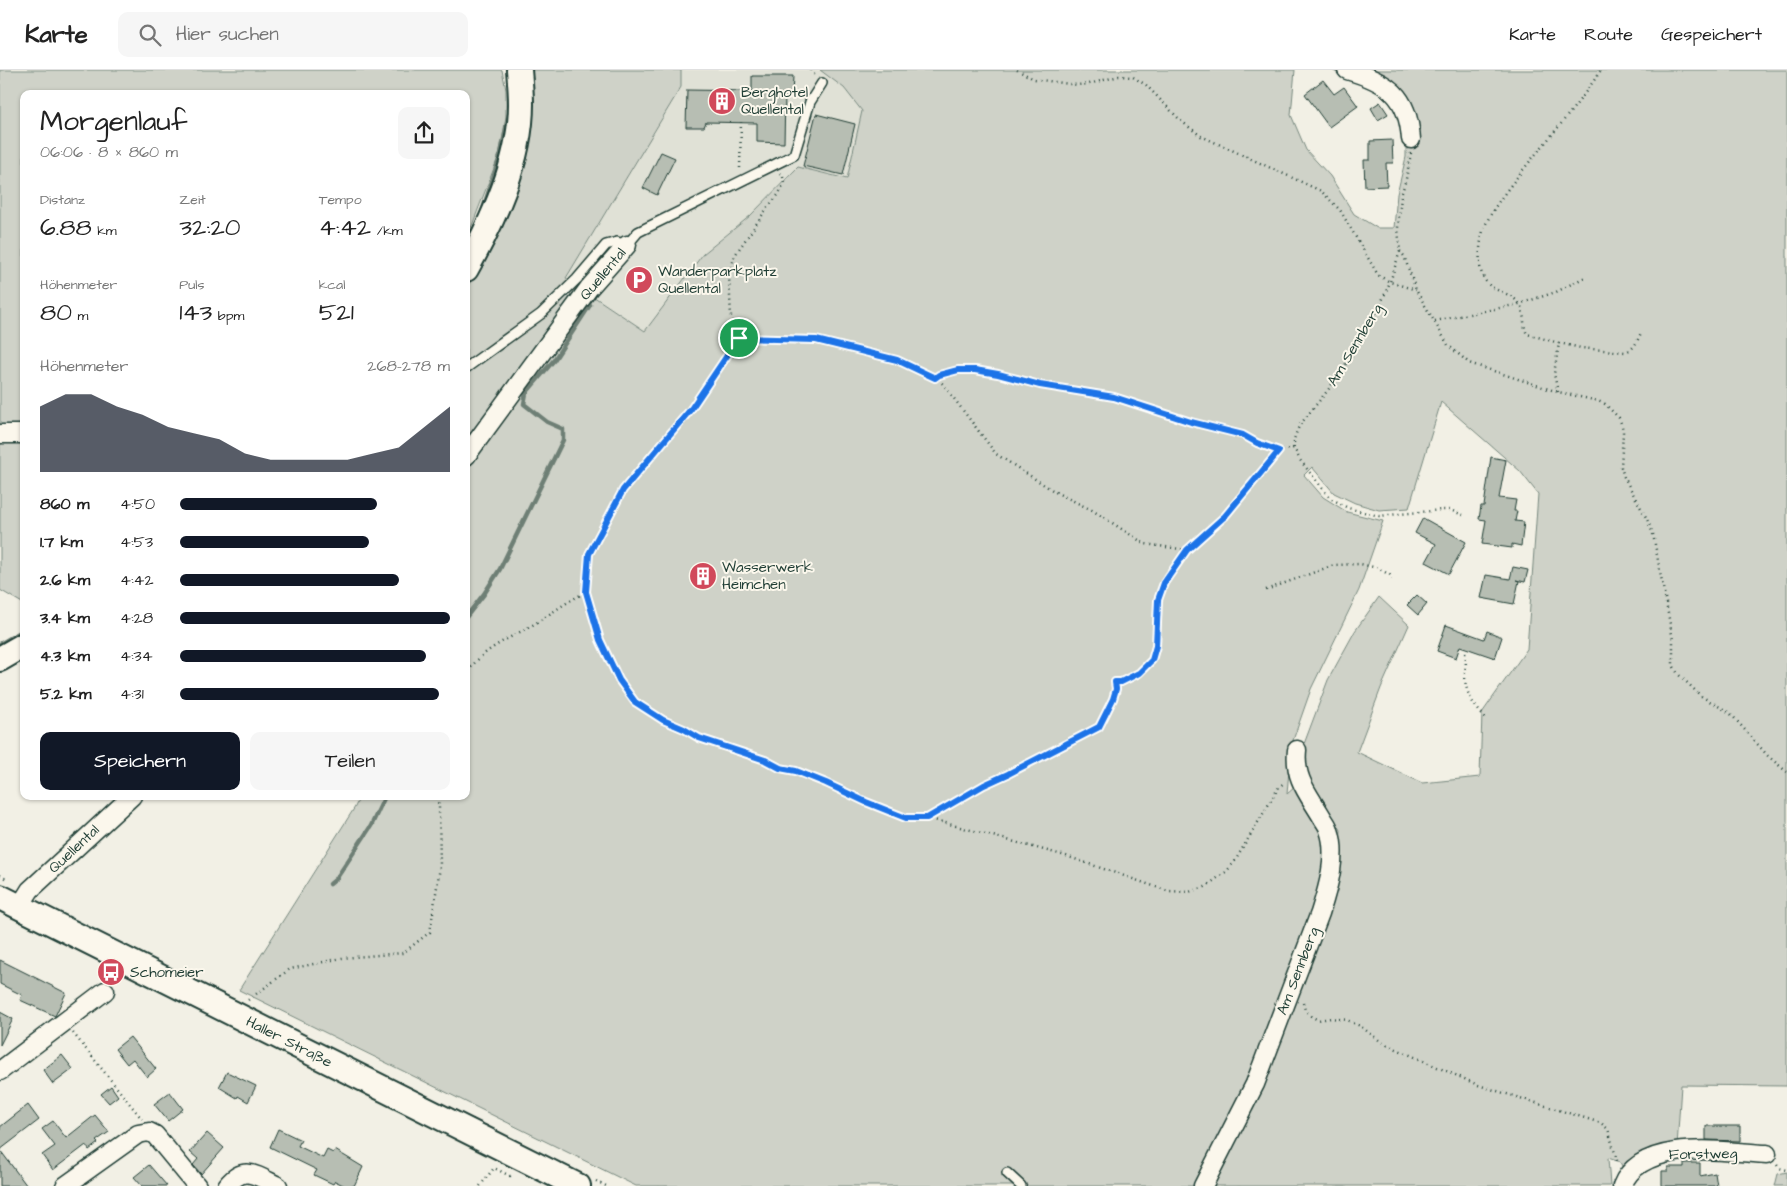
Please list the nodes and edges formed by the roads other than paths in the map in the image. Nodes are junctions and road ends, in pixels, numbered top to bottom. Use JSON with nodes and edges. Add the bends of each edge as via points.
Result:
{"nodes":[{"id":1,"x":519,"y":70,"type":"edge"},
{"id":2,"x":1347,"y":70,"type":"edge"},
{"id":3,"x":822,"y":83,"type":"dead end"},
{"id":4,"x":1411,"y":139,"type":"road end"},
{"id":5,"x":627,"y":245,"type":"junction"},
{"id":6,"x":470,"y":261,"type":"edge"},
{"id":7,"x":470,"y":365,"type":"edge"},
{"id":8,"x":0,"y":434,"type":"edge"},
{"id":9,"x":20,"y":434,"type":"edge"},
{"id":10,"x":470,"y":451,"type":"edge"},
{"id":11,"x":20,"y":647,"type":"edge"},
{"id":12,"x":0,"y":659,"type":"edge"},
{"id":13,"x":1297,"y":750,"type":"dead end"},
{"id":14,"x":128,"y":800,"type":"edge"},
{"id":15,"x":10,"y":902,"type":"edge"},
{"id":16,"x":105,"y":990,"type":"dead end"},
{"id":17,"x":0,"y":1071,"type":"edge"},
{"id":18,"x":1767,"y":1154,"type":"dead end"},
{"id":19,"x":1007,"y":1173,"type":"dead end"},
{"id":20,"x":1624,"y":1181,"type":"edge"},
{"id":21,"x":65,"y":1186,"type":"edge"},
{"id":22,"x":197,"y":1186,"type":"edge"},
{"id":23,"x":227,"y":1186,"type":"edge"},
{"id":24,"x":278,"y":1186,"type":"edge"},
{"id":25,"x":578,"y":1186,"type":"edge"},
{"id":26,"x":1021,"y":1186,"type":"edge"},
{"id":27,"x":1203,"y":1186,"type":"edge"}],
"edges":[{"from":1,"to":6,"type":"main road","via":[[520,125],[507,182]]},
{"from":2,"to":4,"type":"street","via":[[1385,85],[1397,97],[1405,108]]},
{"from":3,"to":5,"type":"lane","name":"Quellental","via":[[810,102],[794,156],[638,232]]},
{"from":5,"to":7,"type":"lane","via":[[617,242],[606,245],[541,314]]},
{"from":5,"to":10,"type":"street","name":"Quellental","via":[[589,288]]},
{"from":8,"to":9,"type":"street"},
{"from":11,"to":12,"type":"main road"},
{"from":13,"to":27,"type":"street","name":"Am Sennberg","via":[[1298,776],[1329,830],[1332,851],[1329,884],[1255,1084]]},
{"from":14,"to":15,"type":"street","name":"Quellental","via":[[30,890]]},
{"from":15,"to":25,"type":"main road","name":"Haller Straße"},
{"from":16,"to":17,"type":"street"},
{"from":18,"to":20,"type":"street","name":"Forstweg","via":[[1700,1151],[1663,1154],[1634,1168]]},
{"from":19,"to":26,"type":"lane"},
{"from":21,"to":22,"type":"street","via":[[138,1134],[149,1132]]},
{"from":23,"to":24,"type":"street","via":[[242,1173],[254,1174]]}]}
